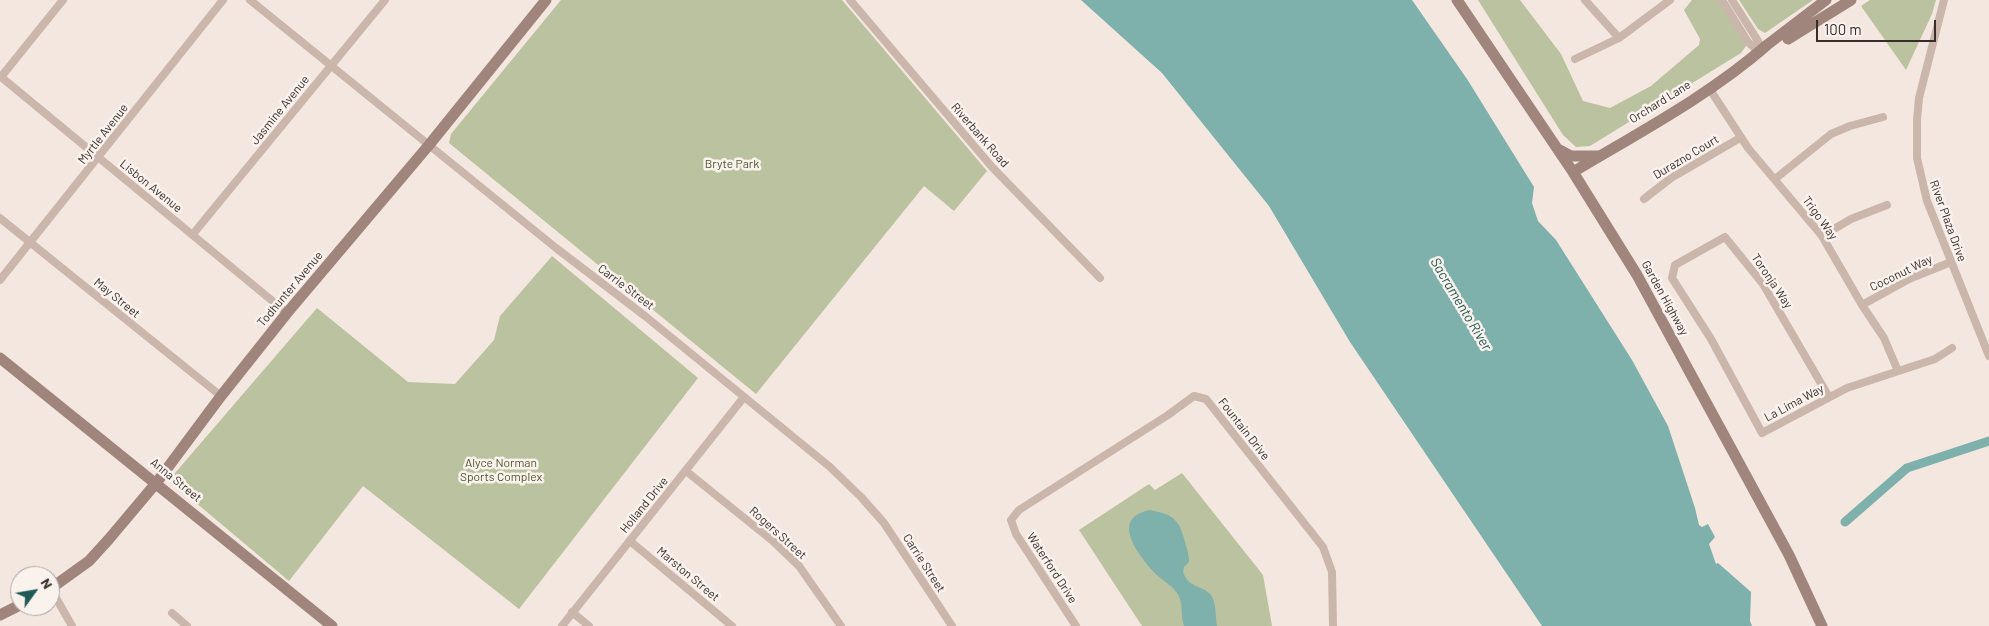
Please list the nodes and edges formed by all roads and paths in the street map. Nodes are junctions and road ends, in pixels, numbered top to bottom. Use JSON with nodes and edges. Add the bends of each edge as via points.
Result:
{"nodes":[{"id":1,"x":63,"y":0,"type":"edge"},
{"id":2,"x":223,"y":0,"type":"edge"},
{"id":3,"x":250,"y":0,"type":"edge"},
{"id":4,"x":385,"y":0,"type":"edge"},
{"id":5,"x":546,"y":0,"type":"edge"},
{"id":6,"x":850,"y":0,"type":"edge"},
{"id":7,"x":1457,"y":0,"type":"edge"},
{"id":8,"x":1585,"y":0,"type":"edge"},
{"id":9,"x":1670,"y":0,"type":"edge"},
{"id":10,"x":1722,"y":0,"type":"edge"},
{"id":11,"x":1732,"y":0,"type":"edge"},
{"id":12,"x":1826,"y":0,"type":"edge"},
{"id":13,"x":1851,"y":0,"type":"edge"},
{"id":14,"x":1944,"y":0,"type":"edge"},
{"id":15,"x":1619,"y":38,"type":"junction"},
{"id":16,"x":1760,"y":53,"type":"junction"},
{"id":17,"x":1575,"y":59,"type":"dead end"},
{"id":18,"x":331,"y":64,"type":"junction"},
{"id":19,"x":1,"y":76,"type":"edge"},
{"id":20,"x":1709,"y":88,"type":"junction"},
{"id":21,"x":1883,"y":117,"type":"dead end"},
{"id":22,"x":1740,"y":138,"type":"junction"},
{"id":23,"x":429,"y":145,"type":"junction"},
{"id":24,"x":1555,"y":147,"type":"junction"},
{"id":25,"x":1602,"y":155,"type":"junction"},
{"id":26,"x":98,"y":159,"type":"junction"},
{"id":27,"x":1573,"y":172,"type":"junction"},
{"id":28,"x":1775,"y":179,"type":"junction"},
{"id":29,"x":1644,"y":198,"type":"dead end"},
{"id":30,"x":1887,"y":206,"type":"dead end"},
{"id":31,"x":0,"y":218,"type":"edge"},
{"id":32,"x":193,"y":234,"type":"junction"},
{"id":33,"x":1822,"y":236,"type":"junction"},
{"id":34,"x":30,"y":243,"type":"junction"},
{"id":35,"x":1951,"y":262,"type":"junction"},
{"id":36,"x":1672,"y":273,"type":"joint"},
{"id":37,"x":1100,"y":278,"type":"dead end"},
{"id":38,"x":0,"y":280,"type":"edge"},
{"id":39,"x":1862,"y":305,"type":"junction"},
{"id":40,"x":287,"y":313,"type":"junction"},
{"id":41,"x":1952,"y":348,"type":"dead end"},
{"id":42,"x":1989,"y":356,"type":"edge"},
{"id":43,"x":0,"y":358,"type":"edge"},
{"id":44,"x":1898,"y":371,"type":"junction"},
{"id":45,"x":221,"y":396,"type":"junction"},
{"id":46,"x":744,"y":397,"type":"junction"},
{"id":47,"x":1829,"y":397,"type":"junction"},
{"id":48,"x":686,"y":471,"type":"junction"},
{"id":49,"x":156,"y":482,"type":"junction"},
{"id":50,"x":1011,"y":520,"type":"joint"},
{"id":51,"x":630,"y":541,"type":"junction"},
{"id":52,"x":60,"y":582,"type":"edge"},
{"id":53,"x":60,"y":606,"type":"edge"},
{"id":54,"x":572,"y":612,"type":"junction"},
{"id":55,"x":172,"y":613,"type":"dead end"},
{"id":56,"x":72,"y":626,"type":"edge"},
{"id":57,"x":187,"y":626,"type":"edge"},
{"id":58,"x":332,"y":626,"type":"edge"},
{"id":59,"x":562,"y":626,"type":"edge"},
{"id":60,"x":589,"y":626,"type":"edge"},
{"id":61,"x":732,"y":626,"type":"edge"},
{"id":62,"x":841,"y":626,"type":"edge"},
{"id":63,"x":952,"y":626,"type":"edge"},
{"id":64,"x":1076,"y":626,"type":"edge"},
{"id":65,"x":1333,"y":626,"type":"edge"},
{"id":66,"x":1822,"y":626,"type":"edge"}],
"edges":[{"from":1,"to":19,"type":"street"},
{"from":2,"to":26,"type":"street","name":"Myrtle Avenue"},
{"from":3,"to":18,"type":"street","name":"Carrie Street"},
{"from":4,"to":18,"type":"street","name":"Jasmine Avenue"},
{"from":5,"to":23,"type":"street","name":"Todhunter Avenue"},
{"from":6,"to":37,"type":"street","name":"Riverbank Road","via":[[992,168]]},
{"from":7,"to":24,"type":"street","name":"Garden Highway"},
{"from":8,"to":15,"type":"street"},
{"from":9,"to":15,"type":"street"},
{"from":10,"to":16,"type":"street","via":[[1748,42]]},
{"from":11,"to":16,"type":"street","via":[[1758,41]]},
{"from":12,"to":16,"type":"street","name":"Orchard Lane"},
{"from":13,"to":16,"type":"street","name":"Orchard Lane"},
{"from":14,"to":35,"type":"street","name":"River Plaza Drive","via":[[1919,98],[1916,143],[1927,201]]},
{"from":15,"to":17,"type":"street"},
{"from":16,"to":20,"type":"street","name":"Orchard Lane"},
{"from":18,"to":23,"type":"street","name":"Carrie Street"},
{"from":18,"to":32,"type":"street","name":"Jasmine Avenue"},
{"from":19,"to":26,"type":"street","name":"Lisbon Avenue"},
{"from":20,"to":22,"type":"street","name":"Trigo Way"},
{"from":20,"to":25,"type":"street","name":"Orchard Lane"},
{"from":21,"to":28,"type":"street","via":[[1831,134]]},
{"from":22,"to":28,"type":"street","name":"Trigo Way"},
{"from":22,"to":29,"type":"street","name":"Durazno Court","via":[[1671,178]]},
{"from":23,"to":40,"type":"street","name":"Todhunter Avenue"},
{"from":23,"to":46,"type":"street","name":"Carrie Street"},
{"from":24,"to":25,"type":"street","via":[[1571,156]]},
{"from":24,"to":27,"type":"street","name":"Garden Highway"},
{"from":25,"to":27,"type":"street","name":"Orchard Lane"},
{"from":26,"to":32,"type":"street","name":"Lisbon Avenue"},
{"from":26,"to":34,"type":"street","name":"Myrtle Avenue"},
{"from":27,"to":66,"type":"street","name":"Garden Highway","via":[[1637,275],[1681,355],[1789,555]]},
{"from":28,"to":33,"type":"street","name":"Trigo Way"},
{"from":30,"to":33,"type":"street","via":[[1851,219]]},
{"from":31,"to":34,"type":"street","name":"May Street"},
{"from":32,"to":40,"type":"street","name":"Lisbon Avenue"},
{"from":33,"to":39,"type":"street","name":"Trigo Way"},
{"from":34,"to":38,"type":"street","name":"Myrtle Avenue"},
{"from":34,"to":45,"type":"street","name":"May Street"},
{"from":35,"to":39,"type":"street","name":"Coconut Way","via":[[1909,279]]},
{"from":35,"to":42,"type":"street","name":"River Plaza Drive"},
{"from":36,"to":47,"type":"street","name":"Toronja Way","via":[[1675,265],[1725,237],[1763,284]]},
{"from":36,"to":47,"type":"street","name":"La Lima Way","via":[[1762,433]]},
{"from":39,"to":44,"type":"street","name":"Trigo Way","via":[[1884,338]]},
{"from":40,"to":45,"type":"street","name":"Todhunter Avenue"},
{"from":41,"to":44,"type":"street","name":"La Lima Way","via":[[1935,359]]},
{"from":43,"to":49,"type":"street","name":"Anna Street"},
{"from":44,"to":47,"type":"street","name":"La Lima Way"},
{"from":45,"to":49,"type":"street","name":"Todhunter Avenue"},
{"from":46,"to":48,"type":"street","name":"Holland Drive"},
{"from":46,"to":63,"type":"street","name":"Carrie Street","via":[[830,467],[873,510]]},
{"from":48,"to":51,"type":"street","name":"Holland Drive"},
{"from":48,"to":62,"type":"street","name":"Rogers Street","via":[[799,566]]},
{"from":49,"to":52,"type":"street","name":"Todhunter Avenue","via":[[89,561]]},
{"from":49,"to":58,"type":"street","name":"Anna Street"},
{"from":50,"to":64,"type":"street","name":"Waterford Drive","via":[[1016,534]]},
{"from":50,"to":65,"type":"street","name":"Fountain Drive","via":[[1018,510],[1194,396],[1206,399],[1323,547],[1332,572]]},
{"from":51,"to":54,"type":"street","name":"Holland Drive"},
{"from":51,"to":61,"type":"street","name":"Marston Street"},
{"from":53,"to":56,"type":"street"},
{"from":54,"to":59,"type":"street","name":"Holland Drive"},
{"from":54,"to":60,"type":"street"},
{"from":55,"to":57,"type":"street"}]}
